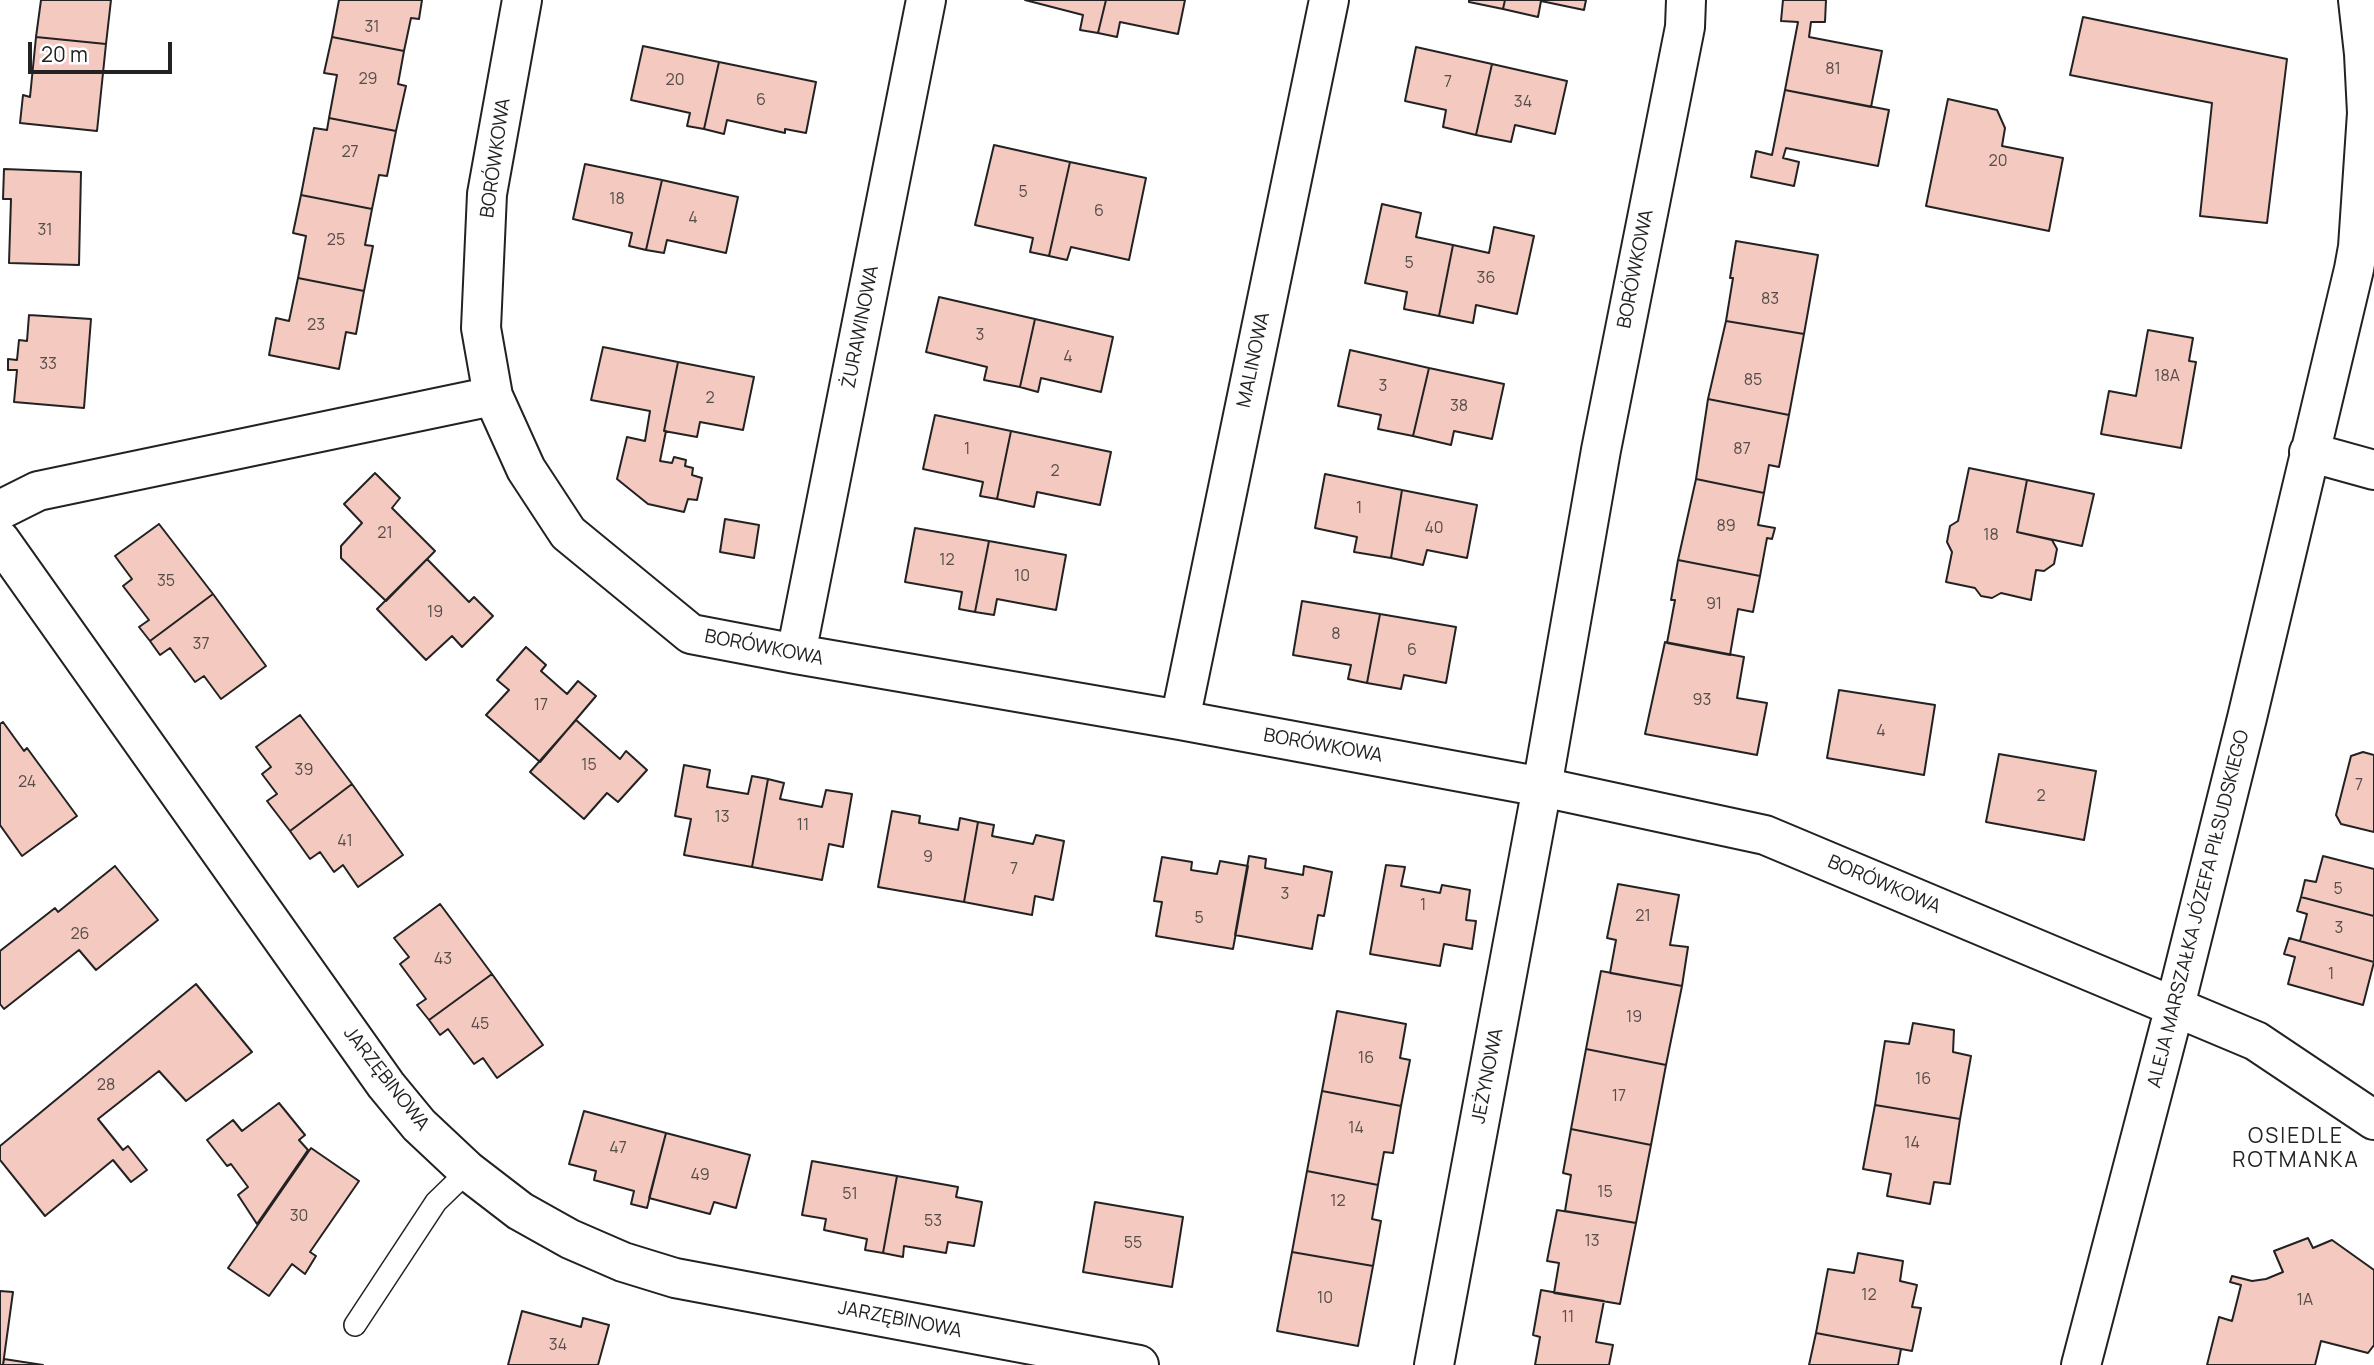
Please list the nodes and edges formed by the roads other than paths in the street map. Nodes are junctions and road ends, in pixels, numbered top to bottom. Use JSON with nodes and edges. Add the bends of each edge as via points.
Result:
{"nodes":[{"id":1,"x":522,"y":0,"type":"edge"},
{"id":2,"x":926,"y":0,"type":"edge"},
{"id":3,"x":1329,"y":0,"type":"edge"},
{"id":4,"x":1686,"y":0,"type":"edge"},
{"id":5,"x":2358,"y":0,"type":"edge"},
{"id":6,"x":493,"y":396,"type":"junction"},
{"id":7,"x":2309,"y":452,"type":"junction"},
{"id":8,"x":2374,"y":470,"type":"edge"},
{"id":9,"x":0,"y":510,"type":"edge"},
{"id":10,"x":0,"y":540,"type":"edge"},
{"id":11,"x":796,"y":654,"type":"junction"},
{"id":12,"x":1180,"y":720,"type":"junction"},
{"id":13,"x":1542,"y":787,"type":"junction"},
{"id":14,"x":2175,"y":1006,"type":"junction"},
{"id":15,"x":2371,"y":1110,"type":"edge"},
{"id":16,"x":468,"y":1171,"type":"junction"},
{"id":17,"x":355,"y":1325,"type":"dead end"},
{"id":18,"x":1139,"y":1365,"type":"edge"},
{"id":19,"x":1434,"y":1365,"type":"edge"},
{"id":20,"x":2081,"y":1365,"type":"edge"}],
"edges":[{"from":1,"to":6,"type":"street","name":"BORÓWKOWA","via":[[487,194],[481,328]]},
{"from":2,"to":11,"type":"street","name":"ŻURAWINOWA"},
{"from":3,"to":12,"type":"street","name":"MALINOWA"},
{"from":4,"to":13,"type":"street","name":"BORÓWKOWA","via":[[1685,27],[1603,437]]},
{"from":5,"to":7,"type":"street","name":"ALEJA MARSZAŁKA JÓZEFA PIŁSUDSKIEGO","via":[[2367,114],[2358,247]]},
{"from":6,"to":9,"type":"street","via":[[37,491]]},
{"from":6,"to":11,"type":"street","name":"BORÓWKOWA","via":[[526,469],[568,533],[691,634]]},
{"from":7,"to":8,"type":"street"},
{"from":7,"to":14,"type":"street","name":"ALEJA MARSZAŁKA JÓZEFA PIŁSUDSKIEGO"},
{"from":10,"to":16,"type":"street","name":"JARZĘBINOWA","via":[[386,1085],[419,1125]]},
{"from":11,"to":12,"type":"street","name":"BORÓWKOWA"},
{"from":12,"to":13,"type":"street","name":"BORÓWKOWA"},
{"from":13,"to":14,"type":"street","name":"BORÓWKOWA","via":[[1765,835]]},
{"from":13,"to":19,"type":"street","name":"JEŻYNOWA"},
{"from":14,"to":15,"type":"street","name":"BORÓWKOWA","via":[[2256,1041]]},
{"from":14,"to":20,"type":"street","name":"ALEJA MARSZAŁKA JÓZEFA PIŁSUDSKIEGO"},
{"from":16,"to":17,"type":"lane","via":[[436,1202]]},
{"from":16,"to":18,"type":"street","name":"JARZĘBINOWA","via":[[520,1211],[570,1239],[675,1278]]}]}
